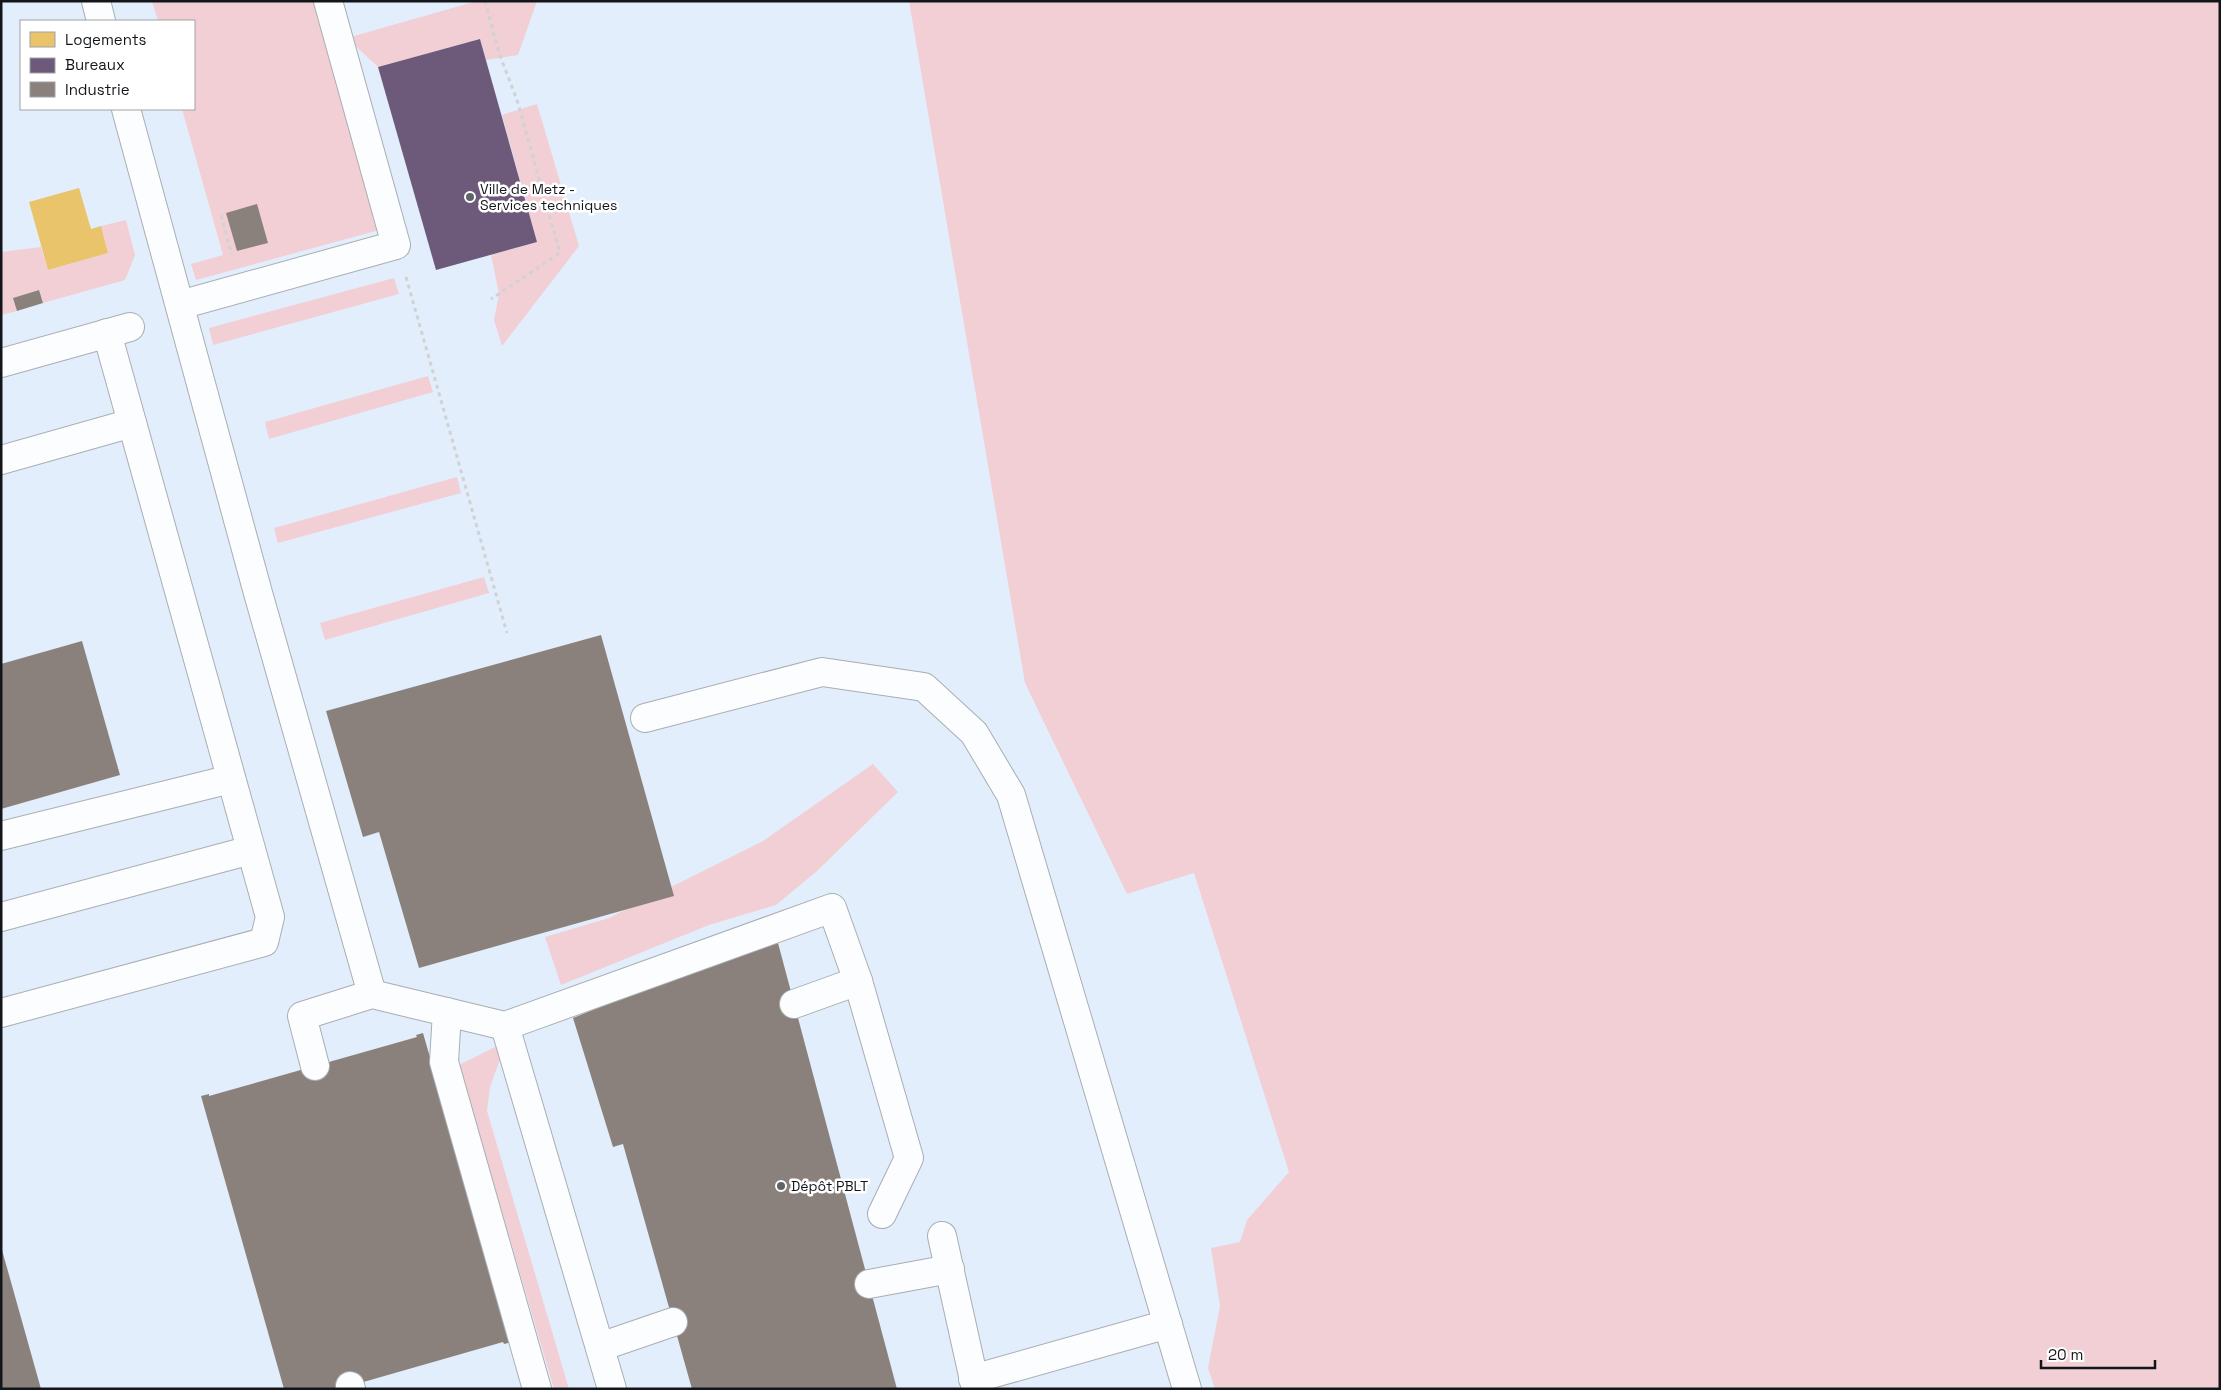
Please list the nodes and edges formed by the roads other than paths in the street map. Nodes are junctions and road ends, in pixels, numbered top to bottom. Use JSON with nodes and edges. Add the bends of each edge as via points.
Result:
{"nodes":[{"id":1,"x":96,"y":1,"type":"edge"},
{"id":2,"x":328,"y":1,"type":"edge"},
{"id":3,"x":101,"y":20,"type":"edge"},
{"id":4,"x":126,"y":110,"type":"edge"},
{"id":5,"x":180,"y":305,"type":"junction"},
{"id":6,"x":1,"y":363,"type":"edge"},
{"id":7,"x":132,"y":423,"type":"junction"},
{"id":8,"x":1,"y":460,"type":"edge"},
{"id":9,"x":645,"y":718,"type":"dead end"},
{"id":10,"x":231,"y":779,"type":"junction"},
{"id":11,"x":1,"y":836,"type":"edge"},
{"id":12,"x":251,"y":850,"type":"junction"},
{"id":13,"x":1,"y":918,"type":"edge"},
{"id":14,"x":858,"y":981,"type":"junction"},
{"id":15,"x":372,"y":994,"type":"junction"},
{"id":16,"x":794,"y":1004,"type":"dead end"},
{"id":17,"x":447,"y":1012,"type":"junction"},
{"id":18,"x":1,"y":1013,"type":"edge"},
{"id":19,"x":505,"y":1026,"type":"junction"},
{"id":20,"x":315,"y":1066,"type":"dead end"},
{"id":21,"x":882,"y":1214,"type":"dead end"},
{"id":22,"x":942,"y":1236,"type":"dead end"},
{"id":23,"x":950,"y":1268,"type":"junction"},
{"id":24,"x":869,"y":1284,"type":"dead end"},
{"id":25,"x":673,"y":1322,"type":"dead end"},
{"id":26,"x":1168,"y":1324,"type":"junction"},
{"id":27,"x":600,"y":1347,"type":"junction"},
{"id":28,"x":974,"y":1384,"type":"edge"},
{"id":29,"x":536,"y":1389,"type":"edge"},
{"id":30,"x":612,"y":1389,"type":"edge"},
{"id":31,"x":1187,"y":1389,"type":"edge"}],
"edges":[{"from":1,"to":3,"type":"street"},
{"from":2,"to":5,"type":"street","via":[[396,245]]},
{"from":4,"to":5,"type":"street"},
{"from":5,"to":15,"type":"street","via":[[260,603]]},
{"from":6,"to":7,"type":"street","via":[[118,330]]},
{"from":7,"to":8,"type":"street"},
{"from":7,"to":10,"type":"street"},
{"from":9,"to":26,"type":"street","via":[[822,672],[924,687],[974,733],[1011,794]]},
{"from":10,"to":11,"type":"street"},
{"from":10,"to":12,"type":"street"},
{"from":12,"to":13,"type":"street"},
{"from":12,"to":18,"type":"street","via":[[270,917],[264,942]]},
{"from":14,"to":16,"type":"street"},
{"from":14,"to":19,"type":"street","via":[[832,908]]},
{"from":14,"to":21,"type":"street","via":[[910,1158]]},
{"from":15,"to":17,"type":"street"},
{"from":15,"to":20,"type":"street","via":[[302,1016]]},
{"from":17,"to":19,"type":"street"},
{"from":17,"to":29,"type":"street","via":[[444,1062]]},
{"from":19,"to":27,"type":"street"},
{"from":22,"to":23,"type":"street"},
{"from":23,"to":24,"type":"street"},
{"from":23,"to":28,"type":"street"},
{"from":25,"to":27,"type":"street"},
{"from":26,"to":28,"type":"street"},
{"from":26,"to":31,"type":"street"},
{"from":27,"to":30,"type":"street"}]}
